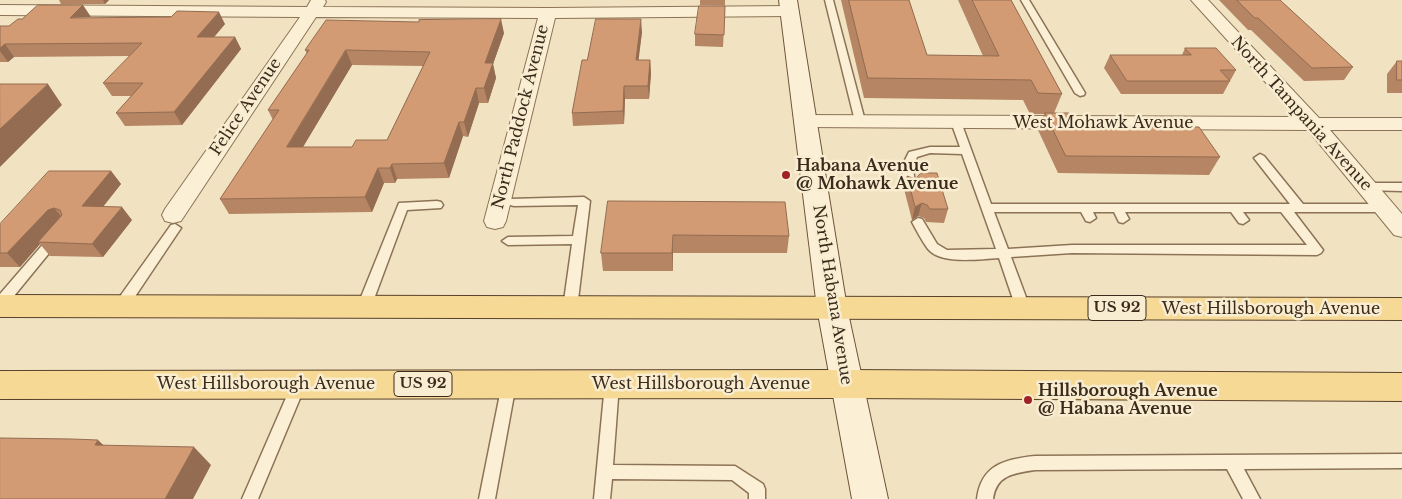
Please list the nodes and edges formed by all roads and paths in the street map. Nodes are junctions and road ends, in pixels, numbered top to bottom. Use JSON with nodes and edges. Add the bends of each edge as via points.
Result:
{"nodes":[{"id":1,"x":829,"y":0,"type":"edge"},
{"id":2,"x":1025,"y":0,"type":"edge"},
{"id":3,"x":1199,"y":0,"type":"edge"},
{"id":4,"x":316,"y":6,"type":"edge"},
{"id":5,"x":789,"y":6,"type":"edge"},
{"id":6,"x":0,"y":10,"type":"edge"},
{"id":7,"x":548,"y":13,"type":"junction"},
{"id":8,"x":1080,"y":93,"type":"dead end"},
{"id":9,"x":804,"y":121,"type":"junction"},
{"id":10,"x":860,"y":121,"type":"junction"},
{"id":11,"x":956,"y":122,"type":"junction"},
{"id":12,"x":1314,"y":124,"type":"junction"},
{"id":13,"x":1402,"y":124,"type":"edge"},
{"id":14,"x":967,"y":151,"type":"junction"},
{"id":15,"x":1260,"y":158,"type":"dead end"},
{"id":16,"x":910,"y":187,"type":"edge"},
{"id":17,"x":1366,"y":187,"type":"junction"},
{"id":18,"x":1402,"y":187,"type":"edge"},
{"id":19,"x":514,"y":202,"type":"dead end"},
{"id":20,"x":437,"y":205,"type":"dead end"},
{"id":21,"x":1085,"y":207,"type":"junction"},
{"id":22,"x":1117,"y":207,"type":"junction"},
{"id":23,"x":1144,"y":207,"type":"junction"},
{"id":24,"x":1172,"y":207,"type":"junction"},
{"id":25,"x":988,"y":208,"type":"junction"},
{"id":26,"x":1203,"y":208,"type":"junction"},
{"id":27,"x":1234,"y":208,"type":"junction"},
{"id":28,"x":1284,"y":208,"type":"junction"},
{"id":29,"x":1300,"y":208,"type":"junction"},
{"id":30,"x":1385,"y":208,"type":"junction"},
{"id":31,"x":1090,"y":218,"type":"dead end"},
{"id":32,"x":1123,"y":219,"type":"dead end"},
{"id":33,"x":1151,"y":219,"type":"dead end"},
{"id":34,"x":1180,"y":219,"type":"dead end"},
{"id":35,"x":1211,"y":220,"type":"dead end"},
{"id":36,"x":1243,"y":220,"type":"dead end"},
{"id":37,"x":174,"y":221,"type":"joint"},
{"id":38,"x":495,"y":221,"type":"dead end"},
{"id":39,"x":918,"y":222,"type":"dead end"},
{"id":40,"x":65,"y":227,"type":"edge"},
{"id":41,"x":1402,"y":229,"type":"edge"},
{"id":42,"x":1134,"y":238,"type":"dead end"},
{"id":43,"x":1192,"y":239,"type":"dead end"},
{"id":44,"x":579,"y":240,"type":"junction"},
{"id":45,"x":1257,"y":240,"type":"dead end"},
{"id":46,"x":508,"y":241,"type":"dead end"},
{"id":47,"x":1140,"y":250,"type":"junction"},
{"id":48,"x":1198,"y":250,"type":"junction"},
{"id":49,"x":1264,"y":250,"type":"junction"},
{"id":50,"x":1002,"y":253,"type":"junction"},
{"id":51,"x":0,"y":305,"type":"edge"},
{"id":52,"x":121,"y":306,"type":"junction"},
{"id":53,"x":364,"y":307,"type":"junction"},
{"id":54,"x":570,"y":308,"type":"junction"},
{"id":55,"x":832,"y":308,"type":"junction"},
{"id":56,"x":1024,"y":308,"type":"junction"},
{"id":57,"x":1402,"y":309,"type":"edge"},
{"id":58,"x":0,"y":384,"type":"edge"},
{"id":59,"x":299,"y":384,"type":"junction"},
{"id":60,"x":509,"y":384,"type":"junction"},
{"id":61,"x":612,"y":384,"type":"junction"},
{"id":62,"x":846,"y":384,"type":"junction"},
{"id":63,"x":1402,"y":387,"type":"edge"},
{"id":64,"x":1402,"y":460,"type":"edge"},
{"id":65,"x":1232,"y":462,"type":"junction"},
{"id":66,"x":604,"y":472,"type":"junction"},
{"id":67,"x":250,"y":499,"type":"edge"},
{"id":68,"x":487,"y":499,"type":"edge"},
{"id":69,"x":602,"y":499,"type":"edge"},
{"id":70,"x":758,"y":499,"type":"edge"},
{"id":71,"x":870,"y":499,"type":"edge"},
{"id":72,"x":985,"y":499,"type":"edge"},
{"id":73,"x":1252,"y":499,"type":"edge"}],
"edges":[{"from":1,"to":10,"type":"lane"},
{"from":2,"to":8,"type":"lane"},
{"from":3,"to":12,"type":"street","name":"North Tampania Avenue"},
{"from":4,"to":6,"type":"street"},
{"from":4,"to":7,"type":"street"},
{"from":4,"to":37,"type":"street","name":"Felice Avenue"},
{"from":5,"to":7,"type":"street"},
{"from":5,"to":9,"type":"street","name":"North Habana Avenue"},
{"from":7,"to":38,"type":"street","name":"North Paddock Avenue"},
{"from":9,"to":10,"type":"street","name":"West Mohawk Avenue"},
{"from":9,"to":55,"type":"street","name":"North Habana Avenue"},
{"from":10,"to":11,"type":"street","name":"West Mohawk Avenue"},
{"from":11,"to":12,"type":"street","name":"West Mohawk Avenue"},
{"from":11,"to":14,"type":"lane"},
{"from":12,"to":13,"type":"street","name":"West Mohawk Avenue"},
{"from":12,"to":17,"type":"street","name":"North Tampania Avenue"},
{"from":14,"to":16,"type":"lane","via":[[930,150],[913,154],[907,171]]},
{"from":14,"to":25,"type":"lane"},
{"from":15,"to":29,"type":"lane"},
{"from":17,"to":18,"type":"lane"},
{"from":17,"to":30,"type":"street","name":"North Tampania Avenue"},
{"from":19,"to":44,"type":"lane","via":[[584,201]]},
{"from":20,"to":53,"type":"lane","via":[[403,206]]},
{"from":21,"to":22,"type":"lane"},
{"from":21,"to":25,"type":"lane","via":[[1055,212]]},
{"from":21,"to":31,"type":"lane"},
{"from":22,"to":23,"type":"lane"},
{"from":22,"to":32,"type":"lane"},
{"from":23,"to":24,"type":"lane"},
{"from":23,"to":33,"type":"lane"},
{"from":24,"to":26,"type":"lane"},
{"from":24,"to":34,"type":"lane"},
{"from":25,"to":50,"type":"lane"},
{"from":26,"to":27,"type":"lane"},
{"from":26,"to":35,"type":"lane"},
{"from":27,"to":28,"type":"lane"},
{"from":27,"to":36,"type":"lane"},
{"from":28,"to":29,"type":"lane"},
{"from":28,"to":49,"type":"lane","via":[[1317,250]]},
{"from":29,"to":30,"type":"lane"},
{"from":30,"to":41,"type":"street","name":"North Tampania Avenue"},
{"from":37,"to":52,"type":"lane"},
{"from":39,"to":50,"type":"lane","via":[[933,248],[945,254]]},
{"from":40,"to":51,"type":"lane"},
{"from":42,"to":47,"type":"lane"},
{"from":43,"to":48,"type":"lane"},
{"from":44,"to":46,"type":"lane"},
{"from":44,"to":54,"type":"lane"},
{"from":45,"to":49,"type":"lane"},
{"from":47,"to":48,"type":"lane","via":[[1165,244]]},
{"from":47,"to":50,"type":"lane","via":[[1069,243]]},
{"from":48,"to":49,"type":"lane","via":[[1227,245]]},
{"from":50,"to":56,"type":"lane"},
{"from":51,"to":52,"type":"main road","name":"West Hillsborough Avenue","number":"US 92"},
{"from":52,"to":53,"type":"main road","name":"West Hillsborough Avenue","number":"US 92"},
{"from":53,"to":54,"type":"main road","name":"West Hillsborough Avenue","number":"US 92"},
{"from":54,"to":55,"type":"main road","name":"West Hillsborough Avenue","number":"US 92"},
{"from":55,"to":56,"type":"main road","name":"West Hillsborough Avenue","number":"US 92"},
{"from":55,"to":62,"type":"street","name":"North Habana Avenue"},
{"from":56,"to":57,"type":"main road","name":"West Hillsborough Avenue","number":"US 92"},
{"from":58,"to":59,"type":"main road","name":"West Hillsborough Avenue","number":"US 92"},
{"from":59,"to":60,"type":"main road","name":"West Hillsborough Avenue","number":"US 92"},
{"from":59,"to":67,"type":"lane"},
{"from":60,"to":61,"type":"main road","name":"West Hillsborough Avenue","number":"US 92"},
{"from":60,"to":68,"type":"lane"},
{"from":61,"to":62,"type":"main road","name":"West Hillsborough Avenue","number":"US 92"},
{"from":61,"to":66,"type":"lane"},
{"from":62,"to":63,"type":"main road","name":"West Hillsborough Avenue","number":"US 92"},
{"from":62,"to":71,"type":"street","name":"North Habana Avenue"},
{"from":64,"to":65,"type":"lane"},
{"from":65,"to":72,"type":"lane","via":[[1020,464],[1003,469],[990,480]]},
{"from":65,"to":73,"type":"lane"},
{"from":66,"to":69,"type":"lane"},
{"from":66,"to":70,"type":"lane","via":[[735,473],[757,489]]}]}
